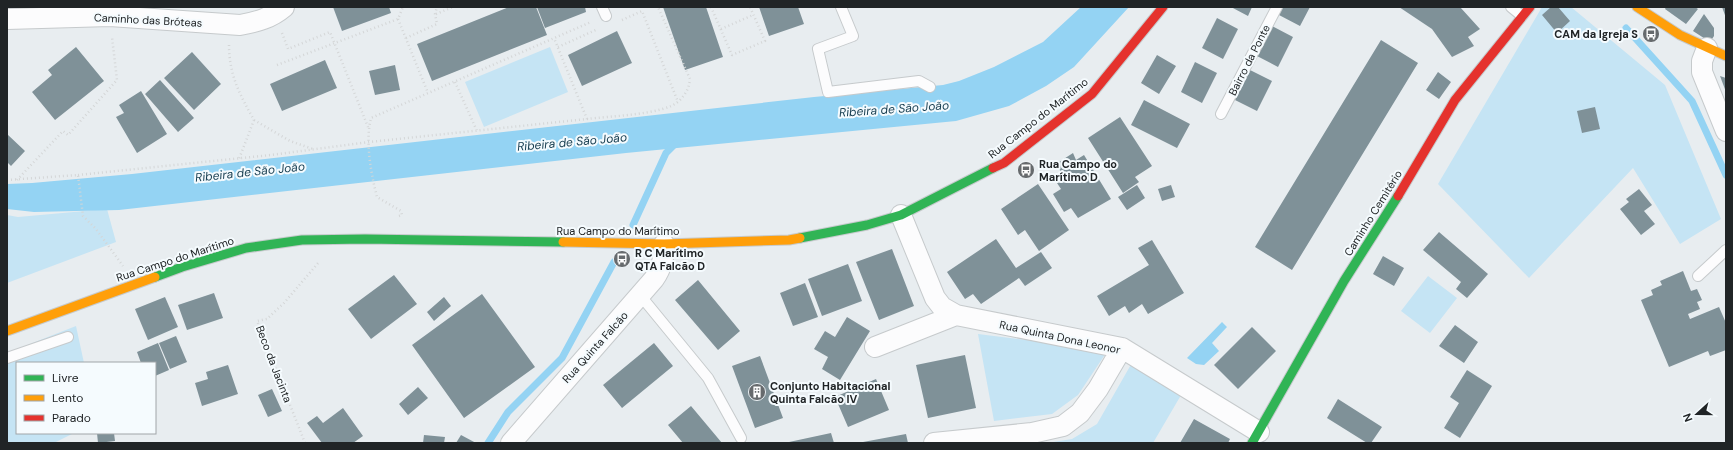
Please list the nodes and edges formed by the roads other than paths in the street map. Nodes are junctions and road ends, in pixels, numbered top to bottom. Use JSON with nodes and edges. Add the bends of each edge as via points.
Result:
{"nodes":[{"id":1,"x":841,"y":7,"type":"edge"},
{"id":2,"x":1163,"y":7,"type":"edge"},
{"id":3,"x":1277,"y":7,"type":"edge"},
{"id":4,"x":1511,"y":7,"type":"edge"},
{"id":5,"x":1530,"y":7,"type":"edge"},
{"id":6,"x":1637,"y":7,"type":"edge"},
{"id":7,"x":279,"y":11,"type":"edge"},
{"id":8,"x":1522,"y":16,"type":"junction"},
{"id":9,"x":7,"y":19,"type":"edge"},
{"id":10,"x":1706,"y":48,"type":"junction"},
{"id":11,"x":1726,"y":56,"type":"edge"},
{"id":12,"x":930,"y":87,"type":"dead end"},
{"id":13,"x":1222,"y":114,"type":"dead end"},
{"id":14,"x":1726,"y":131,"type":"edge"},
{"id":15,"x":901,"y":215,"type":"junction"},
{"id":16,"x":664,"y":244,"type":"junction"},
{"id":17,"x":1726,"y":250,"type":"edge"},
{"id":18,"x":1698,"y":276,"type":"dead end"},
{"id":19,"x":640,"y":296,"type":"junction"},
{"id":20,"x":956,"y":315,"type":"junction"},
{"id":21,"x":7,"y":331,"type":"edge"},
{"id":22,"x":68,"y":336,"type":"dead end"},
{"id":23,"x":875,"y":348,"type":"dead end"},
{"id":24,"x":1122,"y":348,"type":"junction"},
{"id":25,"x":7,"y":358,"type":"edge"},
{"id":26,"x":1256,"y":437,"type":"edge"},
{"id":27,"x":741,"y":438,"type":"dead end"},
{"id":28,"x":511,"y":443,"type":"edge"},
{"id":29,"x":934,"y":443,"type":"edge"}],
"edges":[{"from":1,"to":12,"type":"lane","via":[[853,36],[818,49],[828,92],[919,82]]},
{"from":2,"to":15,"type":"main road","name":"Rua Campo do Marítimo","via":[[1092,94],[1004,163]]},
{"from":3,"to":13,"type":"lane","name":"Bairro da Ponte"},
{"from":4,"to":8,"type":"lane"},
{"from":5,"to":8,"type":"main road","name":"Caminho Cemitério"},
{"from":6,"to":10,"type":"main road"},
{"from":7,"to":9,"type":"street","name":"Caminho das Bróteas","via":[[257,22],[240,25],[110,16]]},
{"from":8,"to":26,"type":"main road","name":"Caminho Cemitério","via":[[1456,100],[1344,281]]},
{"from":10,"to":11,"type":"main road"},
{"from":10,"to":14,"type":"street","via":[[1702,72]]},
{"from":15,"to":16,"type":"main road","name":"Rua Campo do Marítimo","via":[[867,225],[789,240]]},
{"from":15,"to":20,"type":"street","name":"Rua Quinta Dona Leonor","via":[[935,298],[942,307]]},
{"from":16,"to":19,"type":"street","name":"Rua Quinta Falcão","via":[[664,258],[660,269]]},
{"from":16,"to":21,"type":"main road","name":"Rua Campo do Marítimo","via":[[302,240],[261,245],[182,267]]},
{"from":17,"to":18,"type":"lane"},
{"from":19,"to":27,"type":"lane","via":[[708,378]]},
{"from":19,"to":28,"type":"street","name":"Rua Quinta Falcão"},
{"from":20,"to":23,"type":"street"},
{"from":20,"to":24,"type":"street","name":"Rua Quinta Dona Leonor"},
{"from":22,"to":25,"type":"lane"},
{"from":24,"to":26,"type":"street","name":"Rua Quinta Dona Leonor"},
{"from":24,"to":29,"type":"street","via":[[1098,389],[1080,413],[1062,426],[1032,433]]}]}
